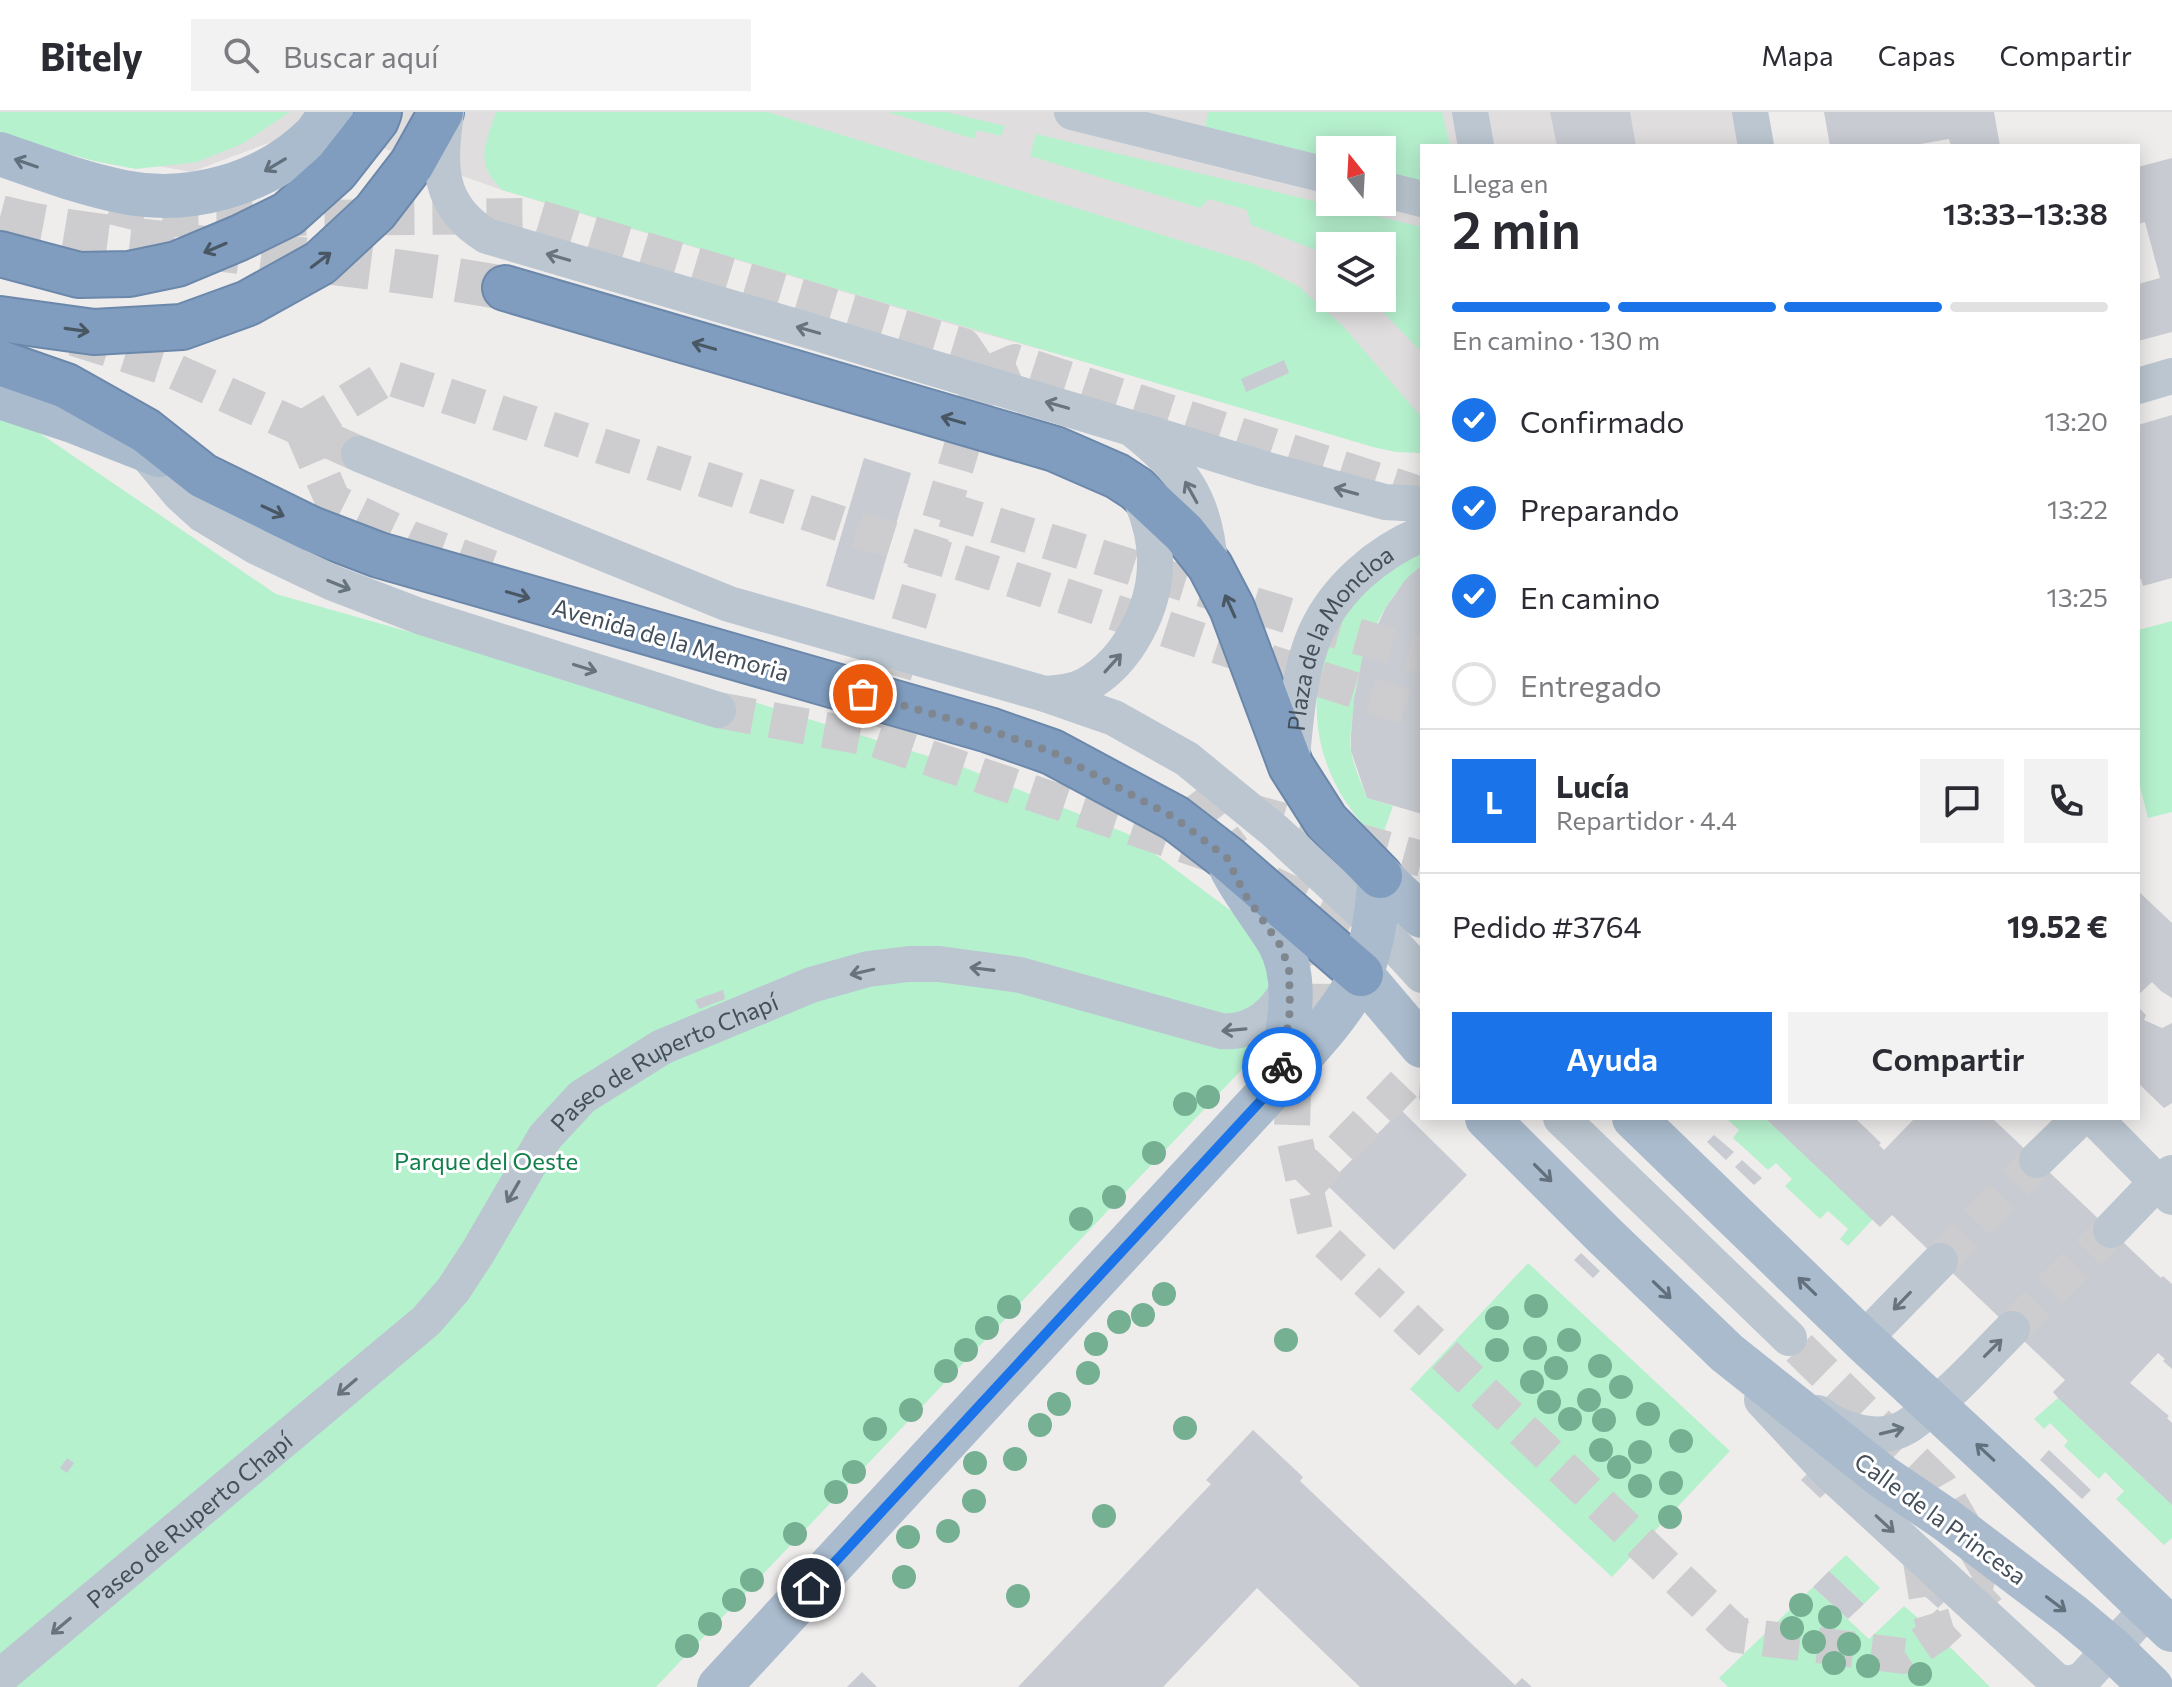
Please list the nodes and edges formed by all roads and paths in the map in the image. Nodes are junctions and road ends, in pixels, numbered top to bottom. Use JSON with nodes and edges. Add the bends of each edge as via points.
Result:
{"nodes":[{"id":1,"x":331,"y":112,"type":"edge"},
{"id":2,"x":379,"y":112,"type":"edge"},
{"id":3,"x":443,"y":112,"type":"edge"},
{"id":4,"x":1072,"y":112,"type":"edge"},
{"id":5,"x":1470,"y":112,"type":"edge"},
{"id":6,"x":1750,"y":112,"type":"edge"},
{"id":7,"x":1193,"y":127,"type":"edge"},
{"id":8,"x":1476,"y":144,"type":"edge"},
{"id":9,"x":1756,"y":144,"type":"edge"},
{"id":10,"x":0,"y":154,"type":"edge"},
{"id":11,"x":1316,"y":171,"type":"edge"},
{"id":12,"x":1396,"y":192,"type":"edge"},
{"id":13,"x":1420,"y":198,"type":"edge"},
{"id":14,"x":0,"y":254,"type":"edge"},
{"id":15,"x":505,"y":288,"type":"tunnel mouth"},
{"id":16,"x":0,"y":319,"type":"edge"},
{"id":17,"x":0,"y":363,"type":"edge"},
{"id":18,"x":2172,"y":376,"type":"edge"},
{"id":19,"x":2140,"y":385,"type":"edge"},
{"id":20,"x":0,"y":397,"type":"edge"},
{"id":21,"x":110,"y":410,"type":"junction"},
{"id":22,"x":1131,"y":428,"type":"junction"},
{"id":23,"x":141,"y":447,"type":"junction"},
{"id":24,"x":359,"y":454,"type":"tunnel mouth"},
{"id":25,"x":203,"y":476,"type":"junction"},
{"id":26,"x":1137,"y":489,"type":"junction"},
{"id":27,"x":1420,"y":504,"type":"edge"},
{"id":28,"x":1420,"y":535,"type":"edge"},
{"id":29,"x":1210,"y":566,"type":"junction"},
{"id":30,"x":1045,"y":694,"type":"junction"},
{"id":31,"x":718,"y":710,"type":"tunnel mouth"},
{"id":32,"x":1291,"y":766,"type":"junction"},
{"id":33,"x":1326,"y":821,"type":"junction"},
{"id":34,"x":1275,"y":831,"type":"junction"},
{"id":35,"x":1227,"y":858,"type":"junction"},
{"id":36,"x":1380,"y":876,"type":"junction"},
{"id":37,"x":1420,"y":914,"type":"edge"},
{"id":38,"x":1375,"y":924,"type":"junction"},
{"id":39,"x":1420,"y":973,"type":"edge"},
{"id":40,"x":1361,"y":974,"type":"junction"},
{"id":41,"x":1290,"y":983,"type":"junction"},
{"id":42,"x":1420,"y":1011,"type":"edge"},
{"id":43,"x":1420,"y":1044,"type":"edge"},
{"id":44,"x":1279,"y":1081,"type":"junction"},
{"id":45,"x":1489,"y":1120,"type":"edge"},
{"id":46,"x":1563,"y":1120,"type":"edge"},
{"id":47,"x":1636,"y":1120,"type":"edge"},
{"id":48,"x":2078,"y":1120,"type":"edge"},
{"id":49,"x":2096,"y":1120,"type":"edge"},
{"id":50,"x":2037,"y":1160,"type":"tunnel mouth"},
{"id":51,"x":2167,"y":1184,"type":"edge"},
{"id":52,"x":2111,"y":1230,"type":"tunnel mouth"},
{"id":53,"x":1940,"y":1261,"type":"tunnel mouth"},
{"id":54,"x":2012,"y":1329,"type":"tunnel mouth"},
{"id":55,"x":1789,"y":1338,"type":"tunnel mouth"},
{"id":56,"x":1863,"y":1340,"type":"junction"},
{"id":57,"x":1727,"y":1353,"type":"junction"},
{"id":58,"x":1934,"y":1405,"type":"junction"},
{"id":59,"x":2161,"y":1619,"type":"edge"},
{"id":60,"x":2111,"y":1648,"type":"junction"},
{"id":61,"x":0,"y":1677,"type":"edge"},
{"id":62,"x":719,"y":1687,"type":"edge"},
{"id":63,"x":2151,"y":1687,"type":"edge"}],
"edges":[{"from":1,"to":10,"type":"main road","one_way":true,"via":[[293,155],[260,174],[200,193],[125,193]]},
{"from":2,"to":14,"type":"highway","one_way":true,"via":[[336,171],[288,214],[177,264],[129,274],[79,275]]},
{"from":16,"to":3,"type":"highway","one_way":true,"via":[[94,332],[168,328],[248,303],[320,263],[375,212]]},
{"from":22,"to":3,"type":"street","one_way":true,"via":[[487,236],[468,225],[449,196],[440,151]]},
{"from":4,"to":7,"type":"street"},
{"from":5,"to":8,"type":"street"},
{"from":6,"to":9,"type":"street"},
{"from":7,"to":11,"type":"street"},
{"from":12,"to":13,"type":"street"},
{"from":26,"to":15,"type":"highway","one_way":true,"via":[[1055,449]]},
{"from":17,"to":21,"type":"highway","name":"Avenida de la Memoria","via":[[66,386]]},
{"from":18,"to":19,"type":"street"},
{"from":20,"to":23,"type":"main road"},
{"from":21,"to":23,"type":"street"},
{"from":21,"to":25,"type":"highway","name":"Avenida de la Memoria"},
{"from":27,"to":22,"type":"street","one_way":true,"via":[[1385,502]]},
{"from":29,"to":22,"type":"street","one_way":true,"via":[[1202,512],[1181,473]]},
{"from":23,"to":25,"type":"main road"},
{"from":23,"to":31,"type":"street","one_way":true,"via":[[202,514],[333,583],[419,616]]},
{"from":24,"to":30,"type":"street","via":[[729,604]]},
{"from":25,"to":35,"type":"highway","name":"Avenida de la Memoria","one_way":true,"via":[[311,529],[379,555],[1052,752],[1175,818]]},
{"from":26,"to":29,"type":"highway"},
{"from":30,"to":26,"type":"street","one_way":true,"via":[[1084,686],[1109,668],[1147,609],[1154,544]]},
{"from":28,"to":32,"type":"street","name":"Plaza de la Moncloa","via":[[1355,578],[1315,633],[1299,698]]},
{"from":32,"to":29,"type":"highway","one_way":true,"via":[[1232,608]]},
{"from":30,"to":34,"type":"street","via":[[1114,718],[1187,759]]},
{"from":32,"to":33,"type":"highway"},
{"from":33,"to":36,"type":"highway"},
{"from":33,"to":38,"type":"street"},
{"from":34,"to":38,"type":"street"},
{"from":34,"to":40,"type":"street"},
{"from":35,"to":40,"type":"highway","name":"Avenida de la Memoria"},
{"from":35,"to":41,"type":"main road","via":[[1280,945]]},
{"from":36,"to":37,"type":"main road"},
{"from":36,"to":38,"type":"main road"},
{"from":38,"to":39,"type":"street"},
{"from":38,"to":40,"type":"main road"},
{"from":40,"to":42,"type":"street"},
{"from":40,"to":43,"type":"main road"},
{"from":40,"to":44,"type":"main road","via":[[1337,1013]]},
{"from":41,"to":44,"type":"main road"},
{"from":41,"to":61,"type":"street","name":"Paseo de Ruperto Chapí","one_way":true,"via":[[1261,1021],[1231,1032],[1020,975],[909,964],[811,985],[662,1047],[582,1097],[560,1118],[470,1265],[426,1321]]},
{"from":44,"to":62,"type":"main road"},
{"from":45,"to":57,"type":"main road","name":"Calle de la Princesa","one_way":true},
{"from":46,"to":55,"type":"street"},
{"from":56,"to":47,"type":"main road","one_way":true},
{"from":48,"to":50,"type":"street"},
{"from":49,"to":51,"type":"street"},
{"from":51,"to":52,"type":"street"},
{"from":53,"to":56,"type":"street","one_way":true},
{"from":58,"to":54,"type":"street","name":"Calle de la Princesa","one_way":true},
{"from":56,"to":58,"type":"main road"},
{"from":57,"to":58,"type":"street","name":"Calle de la Princesa","one_way":true,"via":[[1743,1355],[1824,1417],[1861,1433],[1906,1428]]},
{"from":57,"to":60,"type":"main road","name":"Calle de la Princesa","one_way":true},
{"from":57,"to":60,"type":"street","one_way":true,"via":[[1729,1365],[1828,1471],[2055,1680],[2074,1683],[2084,1678]]},
{"from":59,"to":58,"type":"main road","one_way":true},
{"from":59,"to":60,"type":"street"},
{"from":60,"to":63,"type":"main road","name":"Calle de la Princesa"}]}
